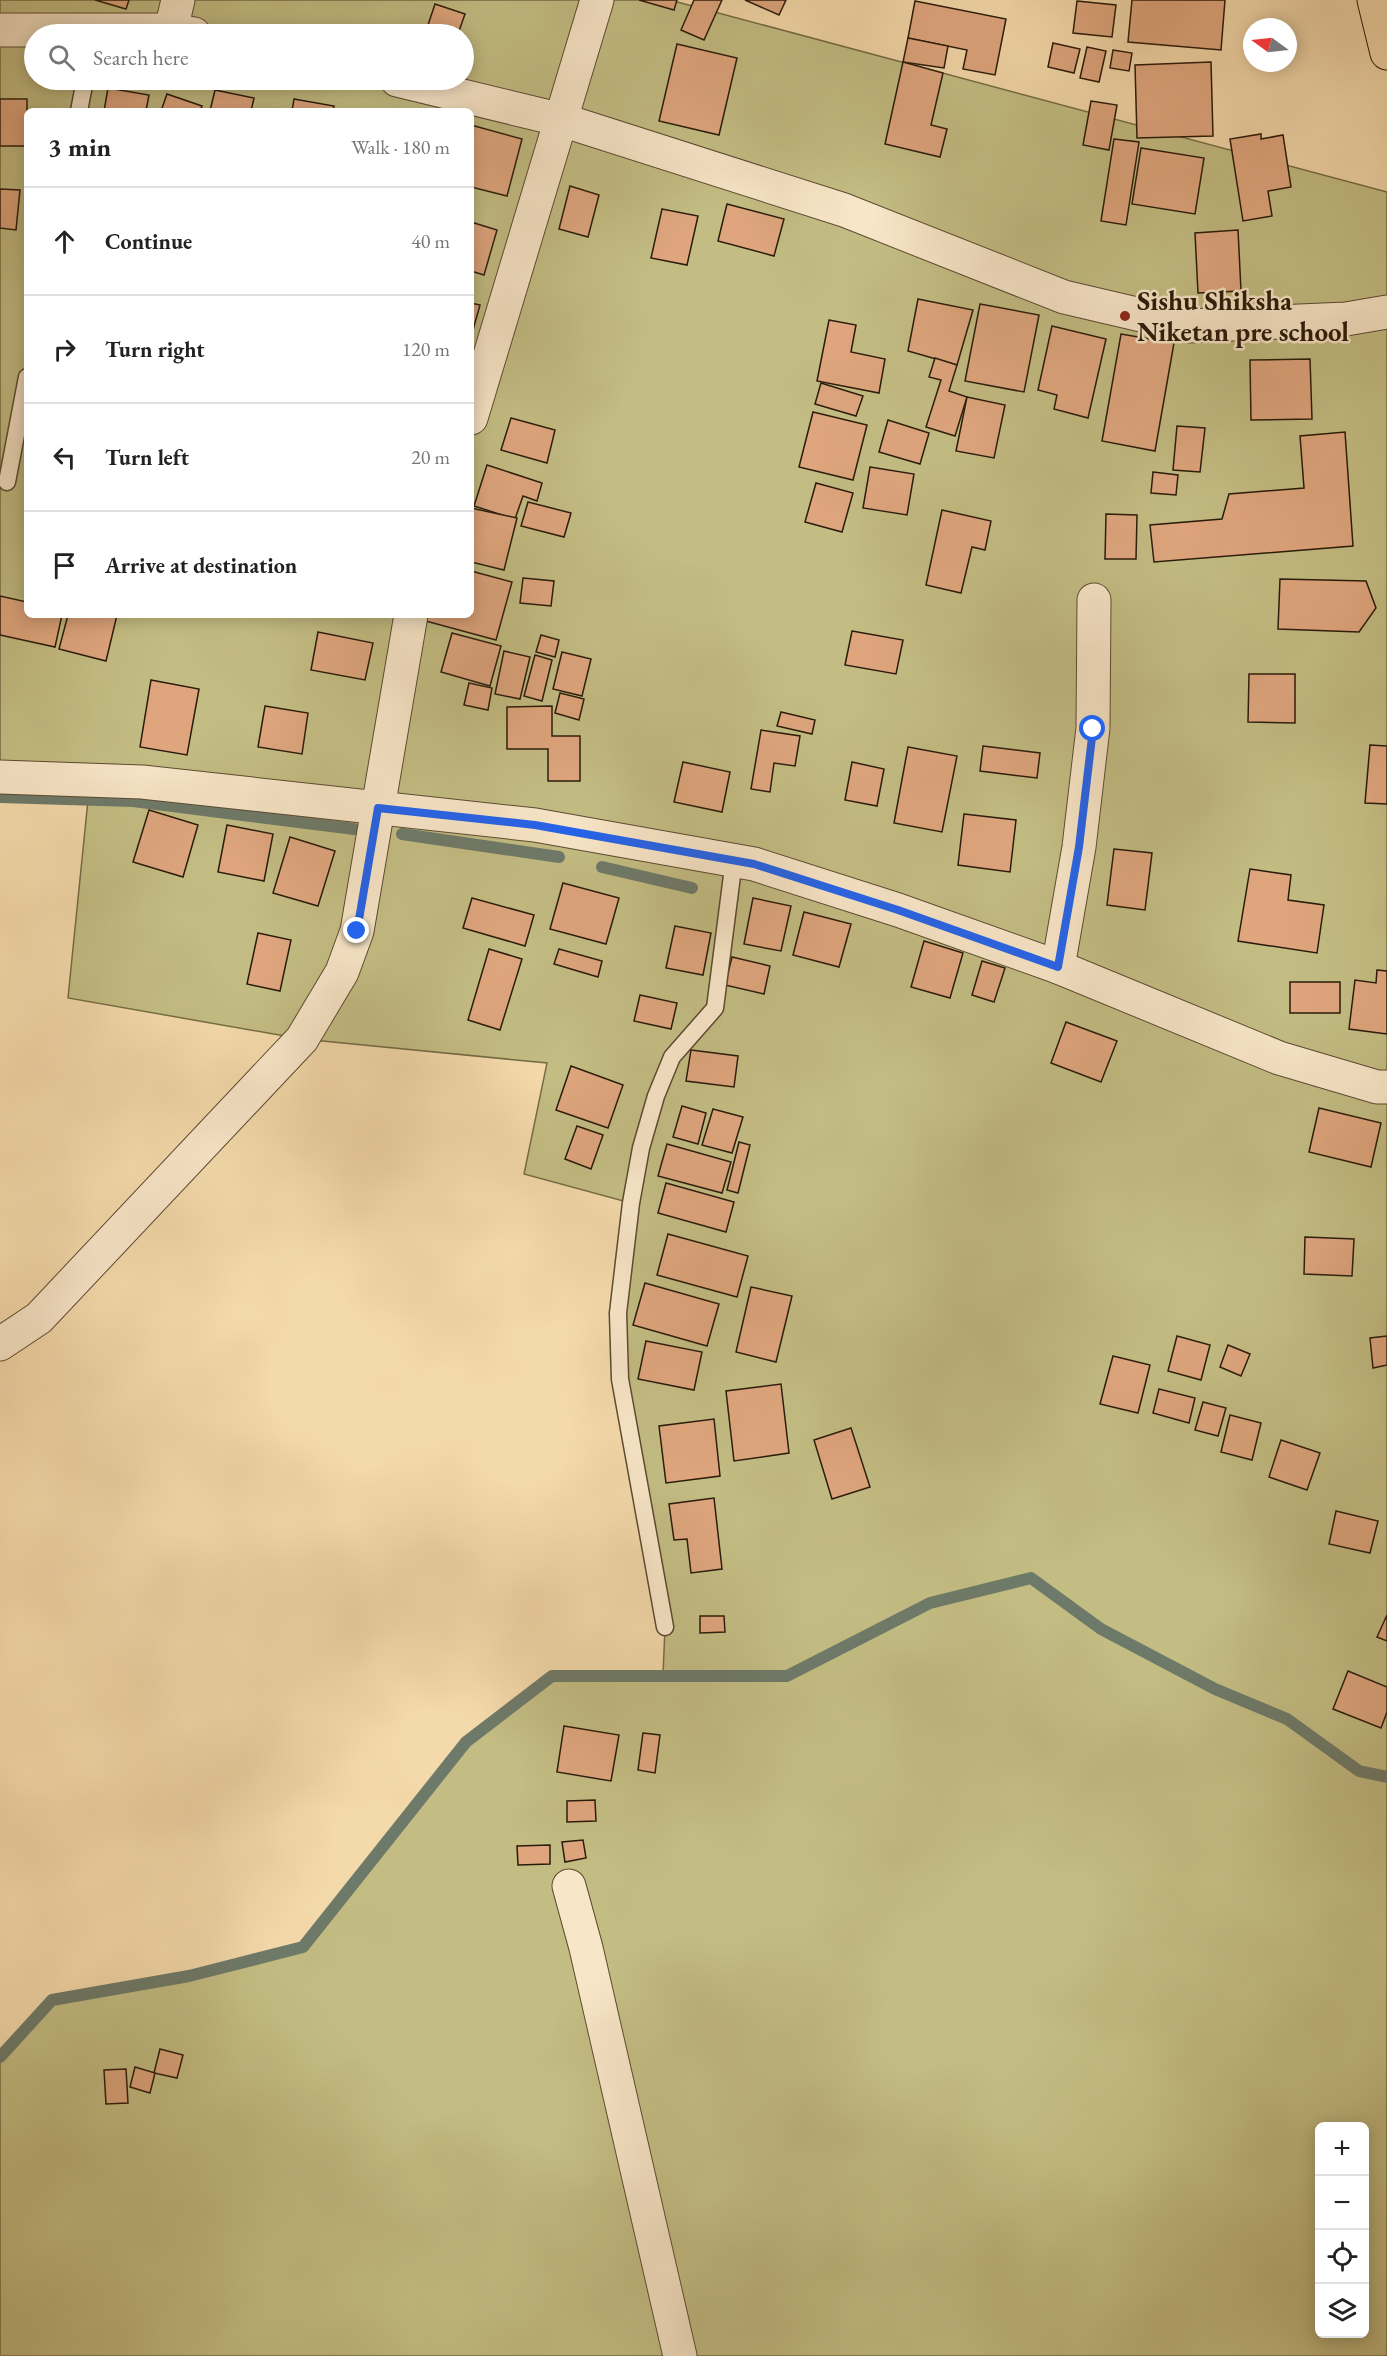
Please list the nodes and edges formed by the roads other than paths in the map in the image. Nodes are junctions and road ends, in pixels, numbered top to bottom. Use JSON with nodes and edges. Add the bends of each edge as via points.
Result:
{"nodes":[{"id":1,"x":597,"y":0,"type":"edge"},
{"id":2,"x":1374,"y":0,"type":"edge"},
{"id":3,"x":181,"y":21,"type":"edge"},
{"id":4,"x":157,"y":24,"type":"edge"},
{"id":5,"x":0,"y":30,"type":"edge"},
{"id":6,"x":24,"y":31,"type":"edge"},
{"id":7,"x":1387,"y":53,"type":"edge"},
{"id":8,"x":83,"y":90,"type":"edge"},
{"id":9,"x":438,"y":90,"type":"edge"},
{"id":10,"x":80,"y":108,"type":"edge"},
{"id":11,"x":562,"y":120,"type":"junction"},
{"id":12,"x":1387,"y":312,"type":"edge"},
{"id":13,"x":24,"y":393,"type":"edge"},
{"id":14,"x":474,"y":408,"type":"edge"},
{"id":15,"x":7,"y":482,"type":"dead end"},
{"id":16,"x":1094,"y":600,"type":"dead end"},
{"id":17,"x":410,"y":618,"type":"edge"},
{"id":18,"x":0,"y":777,"type":"edge"},
{"id":19,"x":378,"y":808,"type":"junction"},
{"id":20,"x":734,"y":860,"type":"junction"},
{"id":21,"x":1058,"y":967,"type":"junction"},
{"id":22,"x":1387,"y":1088,"type":"edge"},
{"id":23,"x":0,"y":1344,"type":"edge"},
{"id":24,"x":665,"y":1627,"type":"dead end"},
{"id":25,"x":569,"y":1886,"type":"dead end"},
{"id":26,"x":680,"y":2356,"type":"edge"}],
"edges":[{"from":1,"to":11,"type":"street"},
{"from":2,"to":7,"type":"highway"},
{"from":3,"to":4,"type":"street"},
{"from":5,"to":6,"type":"street"},
{"from":8,"to":10,"type":"lane"},
{"from":9,"to":11,"type":"street"},
{"from":11,"to":12,"type":"street","via":[[844,210],[1064,297],[1188,326],[1346,319]]},
{"from":11,"to":14,"type":"street"},
{"from":13,"to":15,"type":"lane"},
{"from":16,"to":21,"type":"street","via":[[1093,729],[1079,847]]},
{"from":17,"to":19,"type":"street"},
{"from":18,"to":19,"type":"street","via":[[142,782]]},
{"from":19,"to":20,"type":"street","via":[[535,825]]},
{"from":19,"to":23,"type":"street","via":[[357,931],[342,972],[302,1039],[39,1318]]},
{"from":20,"to":21,"type":"street","via":[[898,910]]},
{"from":20,"to":24,"type":"lane","via":[[715,1008],[672,1056],[641,1148],[618,1313],[620,1379]]},
{"from":21,"to":22,"type":"street","via":[[1279,1058]]},
{"from":25,"to":26,"type":"street"}]}
